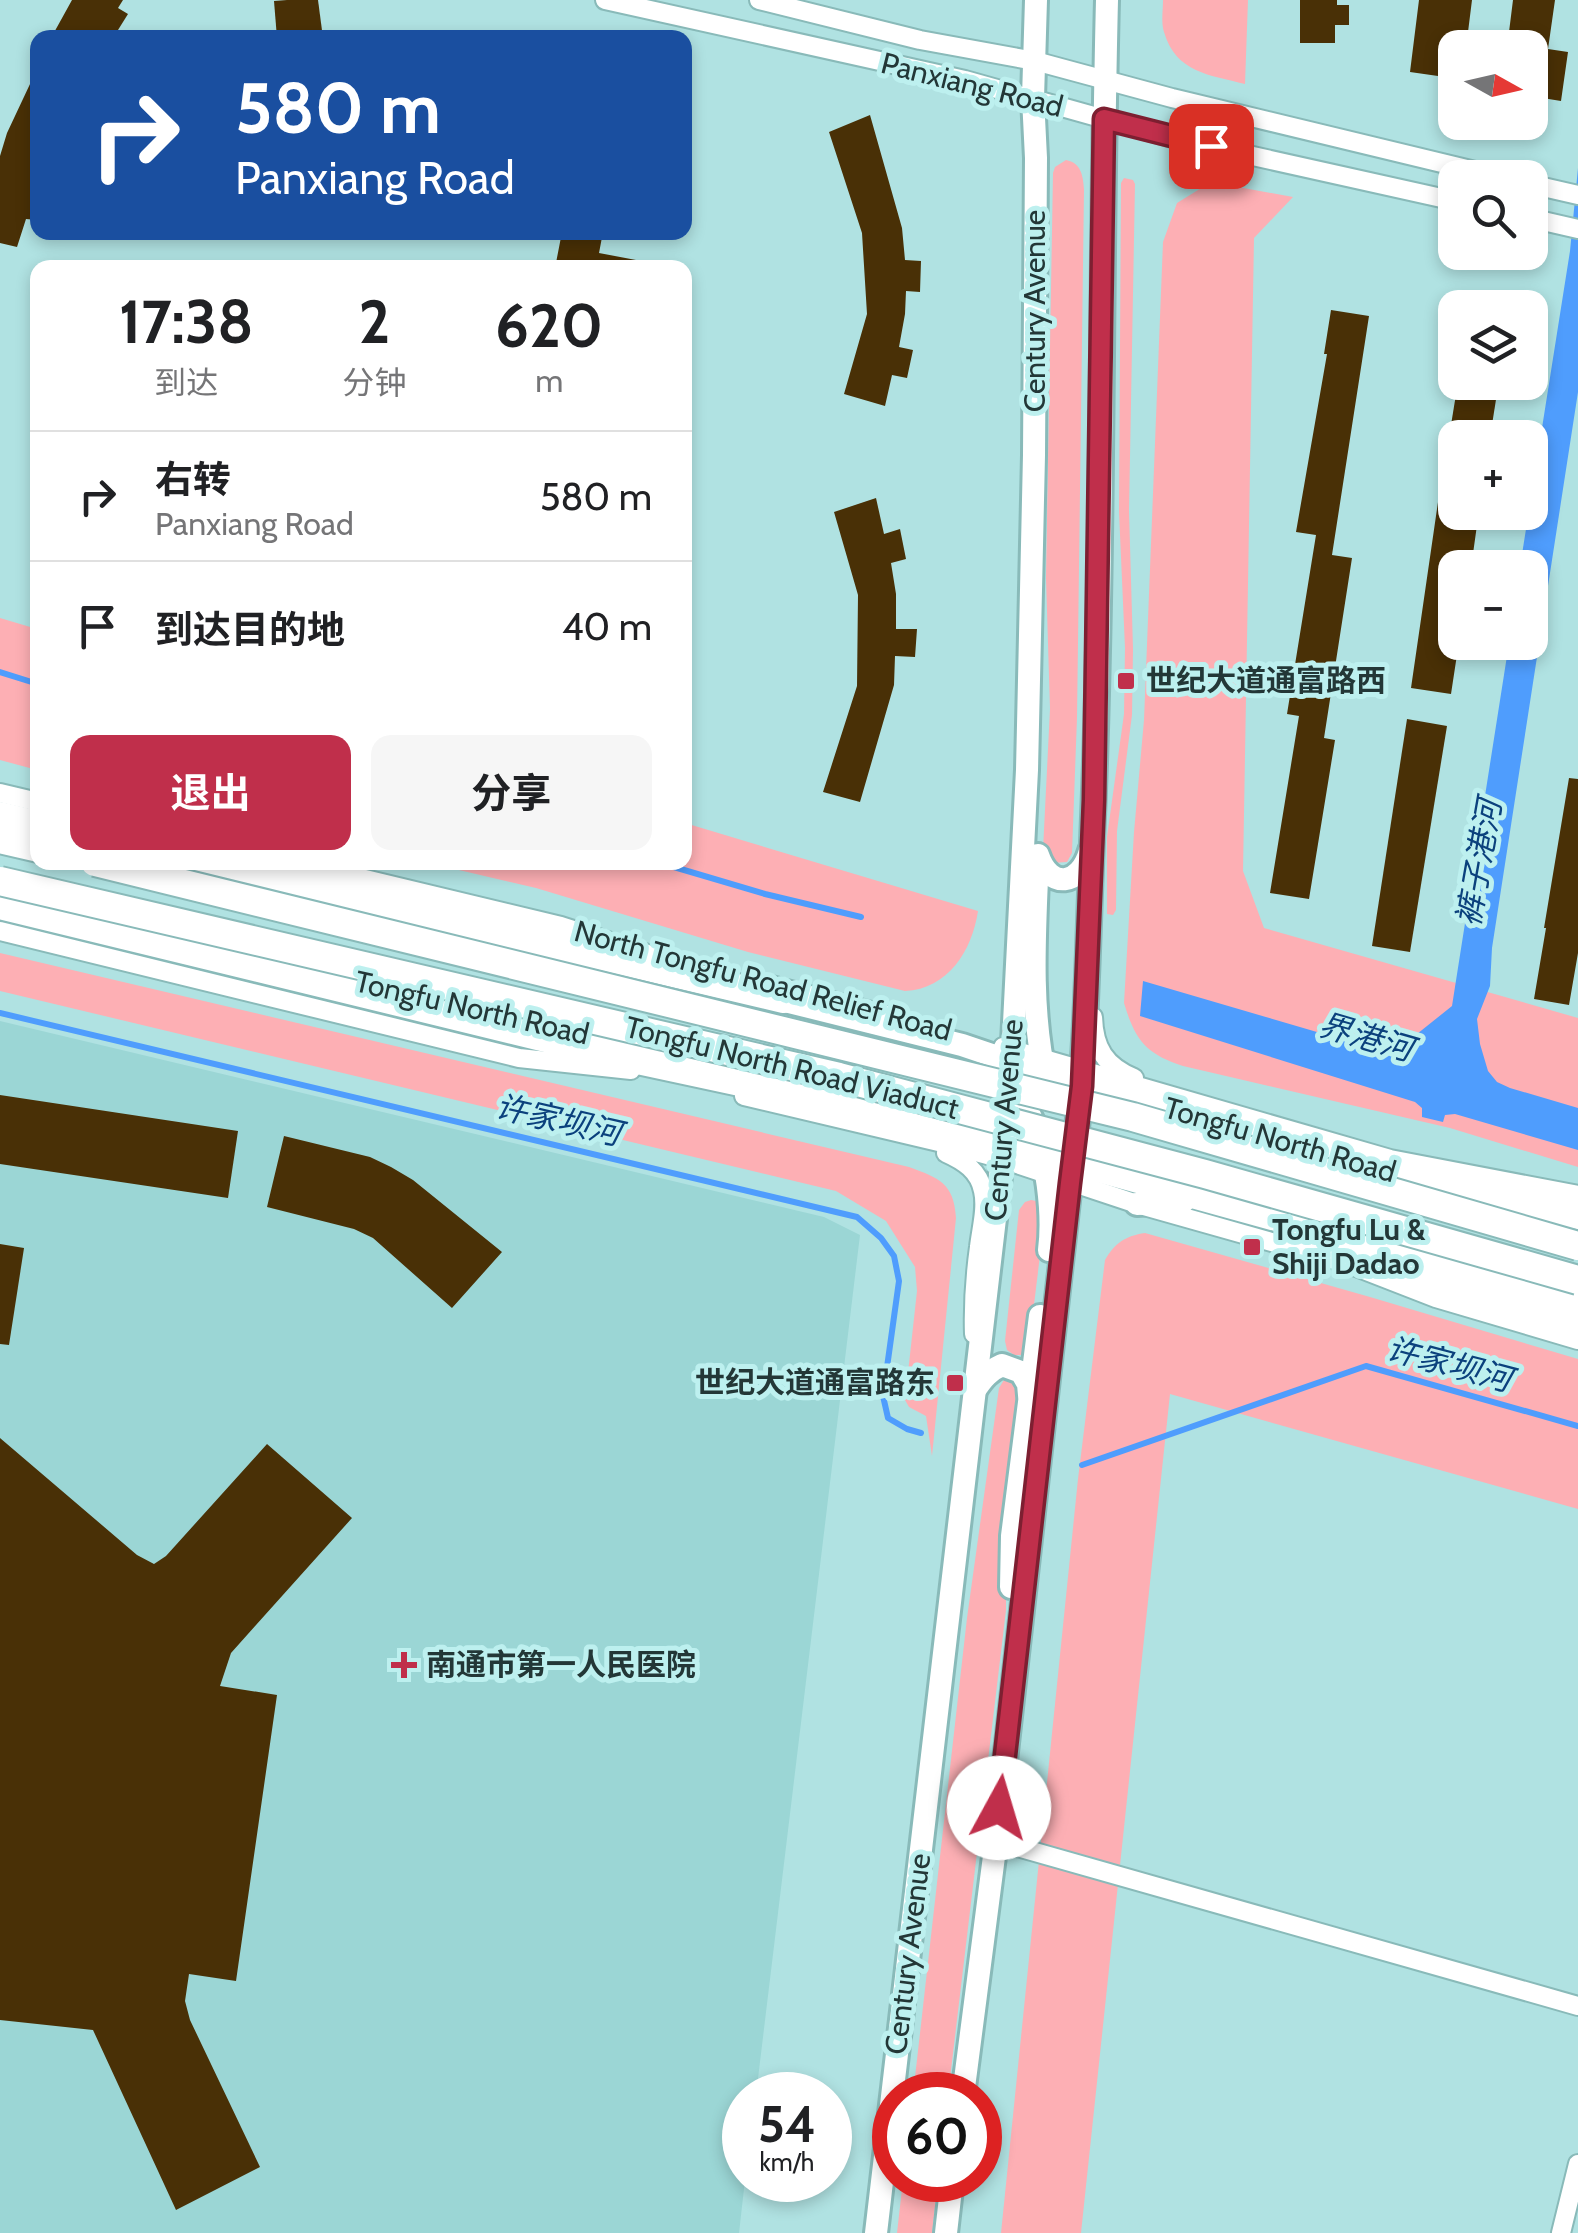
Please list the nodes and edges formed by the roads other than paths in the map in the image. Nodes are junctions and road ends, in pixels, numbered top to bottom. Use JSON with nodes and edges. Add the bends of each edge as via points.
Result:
{"nodes":[{"id":1,"x":606,"y":0,"type":"edge"},
{"id":2,"x":760,"y":0,"type":"edge"},
{"id":3,"x":1036,"y":0,"type":"edge"},
{"id":4,"x":1107,"y":0,"type":"edge"},
{"id":5,"x":1034,"y":61,"type":"junction"},
{"id":6,"x":1105,"y":81,"type":"junction"},
{"id":7,"x":1033,"y":98,"type":"junction"},
{"id":8,"x":1104,"y":119,"type":"junction"},
{"id":9,"x":1438,"y":162,"type":"edge"},
{"id":10,"x":1548,"y":188,"type":"edge"},
{"id":11,"x":1573,"y":194,"type":"edge"},
{"id":12,"x":1438,"y":197,"type":"edge"},
{"id":13,"x":1032,"y":576,"type":"junction"},
{"id":14,"x":0,"y":793,"type":"edge"},
{"id":15,"x":30,"y":800,"type":"edge"},
{"id":16,"x":1094,"y":800,"type":"junction"},
{"id":17,"x":0,"y":816,"type":"edge"},
{"id":18,"x":30,"y":823,"type":"edge"},
{"id":19,"x":0,"y":824,"type":"edge"},
{"id":20,"x":30,"y":831,"type":"edge"},
{"id":21,"x":0,"y":839,"type":"edge"},
{"id":22,"x":1092,"y":843,"type":"junction"},
{"id":23,"x":30,"y":846,"type":"edge"},
{"id":24,"x":1038,"y":854,"type":"junction"},
{"id":25,"x":128,"y":870,"type":"edge"},
{"id":26,"x":197,"y":870,"type":"edge"},
{"id":27,"x":237,"y":870,"type":"edge"},
{"id":28,"x":327,"y":870,"type":"edge"},
{"id":29,"x":0,"y":881,"type":"edge"},
{"id":30,"x":0,"y":904,"type":"edge"},
{"id":31,"x":0,"y":931,"type":"edge"},
{"id":32,"x":784,"y":998,"type":"junction"},
{"id":33,"x":904,"y":1020,"type":"junction"},
{"id":34,"x":880,"y":1024,"type":"junction"},
{"id":35,"x":928,"y":1030,"type":"junction"},
{"id":36,"x":962,"y":1040,"type":"junction"},
{"id":37,"x":1012,"y":1056,"type":"junction"},
{"id":38,"x":629,"y":1064,"type":"junction"},
{"id":39,"x":1043,"y":1066,"type":"junction"},
{"id":40,"x":1083,"y":1078,"type":"junction"},
{"id":41,"x":1010,"y":1086,"type":"junction"},
{"id":42,"x":768,"y":1088,"type":"junction"},
{"id":43,"x":825,"y":1115,"type":"junction"},
{"id":44,"x":1076,"y":1133,"type":"junction"},
{"id":45,"x":1317,"y":1138,"type":"junction"},
{"id":46,"x":1003,"y":1154,"type":"junction"},
{"id":47,"x":1043,"y":1165,"type":"junction"},
{"id":48,"x":1387,"y":1170,"type":"junction"},
{"id":49,"x":1071,"y":1173,"type":"junction"},
{"id":50,"x":1138,"y":1193,"type":"junction"},
{"id":51,"x":1573,"y":1212,"type":"edge"},
{"id":52,"x":1212,"y":1214,"type":"junction"},
{"id":53,"x":1319,"y":1232,"type":"junction"},
{"id":54,"x":1578,"y":1246,"type":"edge"},
{"id":55,"x":1578,"y":1280,"type":"edge"},
{"id":56,"x":1578,"y":1298,"type":"edge"},
{"id":57,"x":1578,"y":1320,"type":"edge"},
{"id":58,"x":1578,"y":1340,"type":"edge"},
{"id":59,"x":975,"y":1382,"type":"junction"},
{"id":60,"x":1030,"y":1399,"type":"junction"},
{"id":61,"x":1010,"y":1706,"type":"junction"},
{"id":62,"x":996,"y":1841,"type":"junction"},
{"id":63,"x":1578,"y":2006,"type":"edge"},
{"id":64,"x":966,"y":2072,"type":"edge"},
{"id":65,"x":1578,"y":2164,"type":"edge"},
{"id":66,"x":950,"y":2202,"type":"edge"},
{"id":67,"x":876,"y":2233,"type":"edge"},
{"id":68,"x":946,"y":2233,"type":"edge"},
{"id":69,"x":1561,"y":2233,"type":"edge"}],
"edges":[{"from":1,"to":7,"type":"street","name":"Panxiang Road"},
{"from":2,"to":5,"type":"street","name":"Panxiang Road"},
{"from":3,"to":5,"type":"main road","name":"Century Avenue"},
{"from":4,"to":6,"type":"main road"},
{"from":5,"to":6,"type":"street","name":"Panxiang Road"},
{"from":5,"to":7,"type":"main road","name":"Century Avenue"},
{"from":6,"to":8,"type":"main road"},
{"from":6,"to":9,"type":"street","name":"Panxiang Road"},
{"from":7,"to":8,"type":"street","name":"Panxiang Road"},
{"from":7,"to":13,"type":"main road","name":"Century Avenue"},
{"from":8,"to":12,"type":"street","name":"Panxiang Road"},
{"from":8,"to":16,"type":"main road"},
{"from":10,"to":11,"type":"street"},
{"from":13,"to":24,"type":"main road","via":[[1043,713]]},
{"from":13,"to":37,"type":"main road","name":"Century Avenue"},
{"from":14,"to":15,"type":"street"},
{"from":16,"to":22,"type":"main road"},
{"from":16,"to":45,"type":"street","via":[[1093,1025],[1105,1058],[1140,1080],[1261,1112]]},
{"from":17,"to":18,"type":"highway"},
{"from":19,"to":20,"type":"main road"},
{"from":21,"to":23,"type":"highway"},
{"from":22,"to":24,"type":"main road","via":[[1086,864],[1066,880],[1042,869]]},
{"from":22,"to":40,"type":"main road"},
{"from":24,"to":39,"type":"main road","via":[[1035,1003]]},
{"from":25,"to":54,"type":"highway","name":"Tongfu North Road Viaduct","bridge":true,"via":[[1133,1117]]},
{"from":26,"to":32,"type":"main road","name":"Tongfu North Road","via":[[700,988]]},
{"from":27,"to":32,"type":"highway"},
{"from":28,"to":33,"type":"street","name":"North Tongfu Road Relief Road"},
{"from":29,"to":55,"type":"highway","name":"Tongfu North Road Viaduct","bridge":true,"via":[[838,1078]]},
{"from":30,"to":38,"type":"highway"},
{"from":30,"to":42,"type":"main road","name":"Tongfu North Road","via":[[669,1053]]},
{"from":31,"to":38,"type":"street","via":[[520,1058]]},
{"from":32,"to":34,"type":"main road","name":"Tongfu North Road"},
{"from":33,"to":35,"type":"street"},
{"from":33,"to":36,"type":"street","name":"North Tongfu Road Relief Road"},
{"from":34,"to":35,"type":"main road"},
{"from":34,"to":36,"type":"main road","name":"Tongfu North Road"},
{"from":35,"to":36,"type":"main road"},
{"from":36,"to":37,"type":"main road","name":"Tongfu North Road"},
{"from":36,"to":41,"type":"main road"},
{"from":37,"to":39,"type":"main road","name":"Tongfu North Road"},
{"from":37,"to":41,"type":"main road","name":"Century Avenue"},
{"from":38,"to":42,"type":"highway"},
{"from":38,"to":43,"type":"street"},
{"from":39,"to":40,"type":"main road","name":"Tongfu North Road"},
{"from":39,"to":44,"type":"main road"},
{"from":40,"to":44,"type":"main road"},
{"from":40,"to":45,"type":"street"},
{"from":40,"to":48,"type":"main road","name":"Tongfu North Road"},
{"from":41,"to":46,"type":"main road","name":"Century Avenue"},
{"from":41,"to":47,"type":"main road","via":[[1032,1120]]},
{"from":42,"to":43,"type":"street"},
{"from":42,"to":46,"type":"main road","name":"Tongfu North Road"},
{"from":43,"to":46,"type":"street"},
{"from":43,"to":59,"type":"street","via":[[856,1130],[946,1153],[966,1162],[976,1176],[984,1210],[972,1299]]},
{"from":44,"to":49,"type":"main road"},
{"from":44,"to":50,"type":"main road"},
{"from":45,"to":48,"type":"street"},
{"from":45,"to":51,"type":"street"},
{"from":46,"to":47,"type":"main road","name":"Tongfu North Road"},
{"from":46,"to":59,"type":"main road","name":"Century Avenue"},
{"from":47,"to":49,"type":"main road","name":"Tongfu North Road"},
{"from":47,"to":60,"type":"main road","via":[[1050,1238]]},
{"from":48,"to":51,"type":"highway"},
{"from":49,"to":50,"type":"main road","name":"Tongfu North Road"},
{"from":49,"to":61,"type":"main road"},
{"from":50,"to":52,"type":"main road","name":"Tongfu North Road"},
{"from":50,"to":52,"type":"main road"},
{"from":52,"to":53,"type":"main road","name":"Tongfu North Road"},
{"from":52,"to":58,"type":"street","via":[[1436,1298]]},
{"from":53,"to":56,"type":"main road","name":"Tongfu North Road","via":[[1390,1241]]},
{"from":53,"to":57,"type":"highway","via":[[1442,1281]]},
{"from":59,"to":60,"type":"main road","via":[[1002,1365],[1021,1372]]},
{"from":59,"to":67,"type":"main road","name":"Century Avenue"},
{"from":60,"to":61,"type":"main road","via":[[1012,1536]]},
{"from":61,"to":62,"type":"main road"},
{"from":62,"to":63,"type":"street"},
{"from":62,"to":64,"type":"main road"},
{"from":65,"to":69,"type":"street"},
{"from":66,"to":68,"type":"main road"}]}
